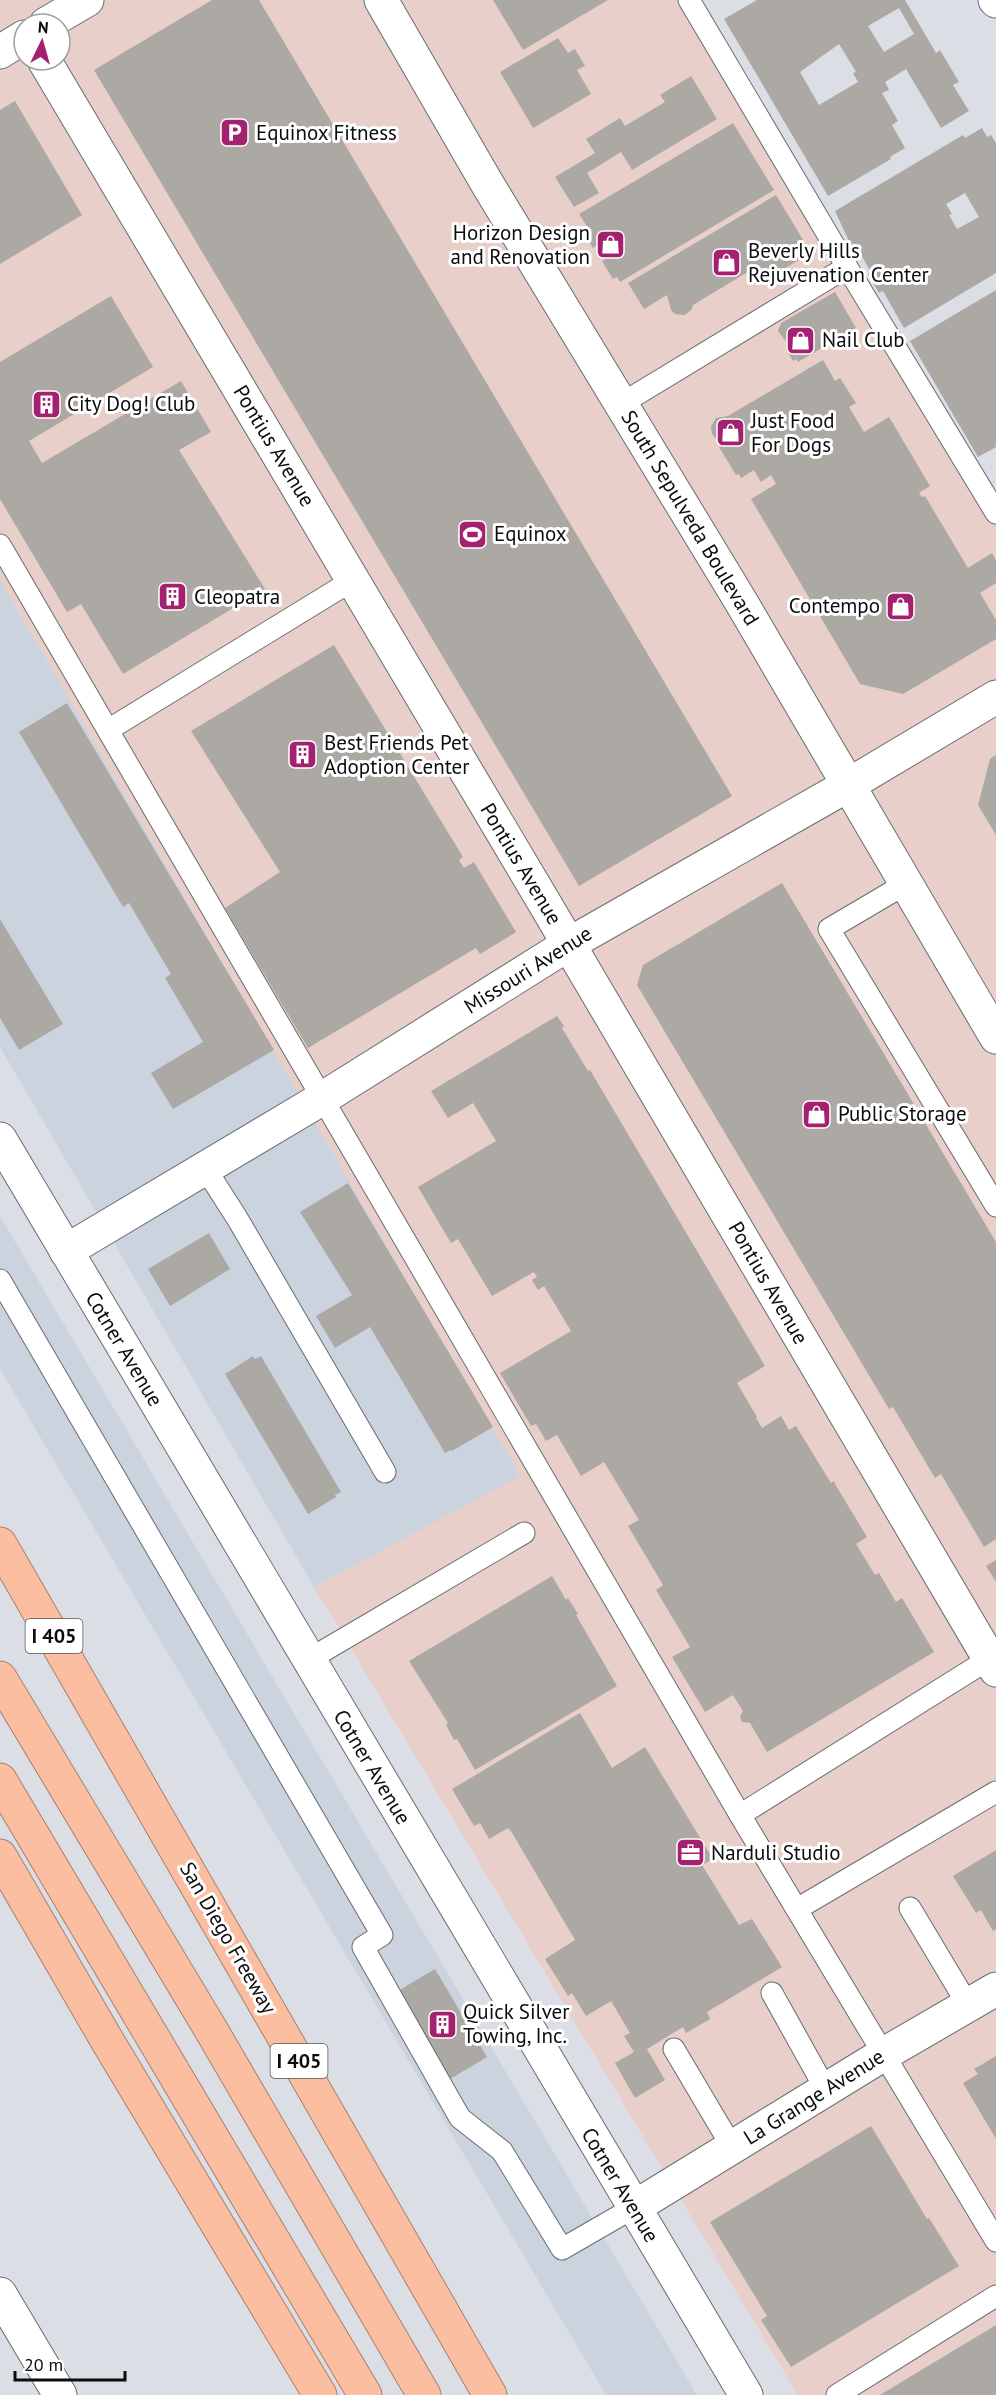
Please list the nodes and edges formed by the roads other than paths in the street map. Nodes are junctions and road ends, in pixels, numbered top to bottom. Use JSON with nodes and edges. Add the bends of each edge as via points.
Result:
{"nodes":[{"id":1,"x":87,"y":0,"type":"edge"},
{"id":2,"x":381,"y":0,"type":"edge"},
{"id":3,"x":689,"y":0,"type":"edge"},
{"id":4,"x":66,"y":12,"type":"edge"},
{"id":5,"x":51,"y":72,"type":"edge"},
{"id":6,"x":847,"y":267,"type":"junction"},
{"id":7,"x":621,"y":404,"type":"junction"},
{"id":8,"x":996,"y":513,"type":"edge"},
{"id":9,"x":0,"y":545,"type":"edge"},
{"id":10,"x":353,"y":580,"type":"junction"},
{"id":11,"x":996,"y":697,"type":"edge"},
{"id":12,"x":108,"y":730,"type":"junction"},
{"id":13,"x":849,"y":784,"type":"junction"},
{"id":14,"x":907,"y":883,"type":"junction"},
{"id":15,"x":568,"y":944,"type":"junction"},
{"id":16,"x":996,"y":1037,"type":"edge"},
{"id":17,"x":323,"y":1098,"type":"junction"},
{"id":18,"x":0,"y":1139,"type":"edge"},
{"id":19,"x":205,"y":1168,"type":"junction"},
{"id":20,"x":996,"y":1206,"type":"edge"},
{"id":21,"x":66,"y":1251,"type":"junction"},
{"id":22,"x":0,"y":1280,"type":"edge"},
{"id":23,"x":385,"y":1472,"type":"dead end"},
{"id":24,"x":524,"y":1533,"type":"dead end"},
{"id":25,"x":0,"y":1544,"type":"edge"},
{"id":26,"x":308,"y":1660,"type":"junction"},
{"id":27,"x":993,"y":1664,"type":"edge"},
{"id":28,"x":0,"y":1678,"type":"edge"},
{"id":29,"x":0,"y":1780,"type":"edge"},
{"id":30,"x":996,"y":1792,"type":"edge"},
{"id":31,"x":740,"y":1815,"type":"junction"},
{"id":32,"x":0,"y":1856,"type":"edge"},
{"id":33,"x":910,"y":1908,"type":"dead end"},
{"id":34,"x":797,"y":1909,"type":"junction"},
{"id":35,"x":996,"y":1989,"type":"edge"},
{"id":36,"x":772,"y":1993,"type":"dead end"},
{"id":37,"x":968,"y":2005,"type":"junction"},
{"id":38,"x":674,"y":2049,"type":"dead end"},
{"id":39,"x":884,"y":2054,"type":"junction"},
{"id":40,"x":826,"y":2090,"type":"junction"},
{"id":41,"x":732,"y":2147,"type":"junction"},
{"id":42,"x":633,"y":2208,"type":"junction"},
{"id":43,"x":996,"y":2241,"type":"edge"},
{"id":44,"x":0,"y":2294,"type":"edge"},
{"id":45,"x":996,"y":2296,"type":"edge"},
{"id":46,"x":60,"y":2395,"type":"edge"},
{"id":47,"x":320,"y":2395,"type":"edge"},
{"id":48,"x":365,"y":2395,"type":"edge"},
{"id":49,"x":424,"y":2395,"type":"edge"},
{"id":50,"x":490,"y":2395,"type":"edge"},
{"id":51,"x":746,"y":2395,"type":"edge"},
{"id":52,"x":837,"y":2395,"type":"edge"}],
"edges":[{"from":1,"to":4,"type":"street"},
{"from":2,"to":7,"type":"street","name":"South Sepulveda Boulevard"},
{"from":3,"to":6,"type":"lane"},
{"from":5,"to":10,"type":"street","name":"Pontius Avenue"},
{"from":6,"to":7,"type":"lane"},
{"from":6,"to":8,"type":"lane"},
{"from":7,"to":13,"type":"street","name":"South Sepulveda Boulevard"},
{"from":9,"to":12,"type":"lane"},
{"from":10,"to":12,"type":"lane"},
{"from":10,"to":15,"type":"street","name":"Pontius Avenue"},
{"from":11,"to":13,"type":"street","name":"Missouri Avenue"},
{"from":12,"to":17,"type":"lane"},
{"from":13,"to":14,"type":"street","name":"South Sepulveda Boulevard"},
{"from":13,"to":15,"type":"street","name":"Missouri Avenue"},
{"from":14,"to":16,"type":"street","name":"South Sepulveda Boulevard"},
{"from":14,"to":20,"type":"lane","via":[[829,929]]},
{"from":15,"to":17,"type":"street","name":"Missouri Avenue"},
{"from":15,"to":27,"type":"street","name":"Pontius Avenue"},
{"from":17,"to":19,"type":"street","name":"Missouri Avenue"},
{"from":17,"to":31,"type":"lane"},
{"from":18,"to":21,"type":"street","name":"Cotner Avenue"},
{"from":19,"to":21,"type":"street","name":"Missouri Avenue"},
{"from":19,"to":23,"type":"lane"},
{"from":21,"to":26,"type":"street","name":"Cotner Avenue"},
{"from":22,"to":42,"type":"lane","via":[[382,1935],[363,1947],[460,2118],[502,2151],[562,2249]]},
{"from":24,"to":26,"type":"lane"},
{"from":25,"to":50,"type":"highway","name":"San Diego Freeway","number":"I 405"},
{"from":26,"to":42,"type":"street","name":"Cotner Avenue"},
{"from":27,"to":31,"type":"lane"},
{"from":28,"to":49,"type":"highway"},
{"from":29,"to":48,"type":"highway"},
{"from":30,"to":34,"type":"lane"},
{"from":31,"to":34,"type":"lane"},
{"from":32,"to":47,"type":"highway"},
{"from":33,"to":37,"type":"lane"},
{"from":34,"to":39,"type":"lane"},
{"from":35,"to":37,"type":"street","name":"La Grange Avenue"},
{"from":36,"to":40,"type":"lane"},
{"from":37,"to":39,"type":"street","name":"La Grange Avenue"},
{"from":38,"to":41,"type":"lane"},
{"from":39,"to":40,"type":"street","name":"La Grange Avenue"},
{"from":39,"to":43,"type":"lane"},
{"from":40,"to":41,"type":"street","name":"La Grange Avenue"},
{"from":41,"to":42,"type":"street","name":"La Grange Avenue"},
{"from":42,"to":51,"type":"street","name":"Cotner Avenue"},
{"from":44,"to":46,"type":"street"},
{"from":45,"to":52,"type":"lane"}]}
